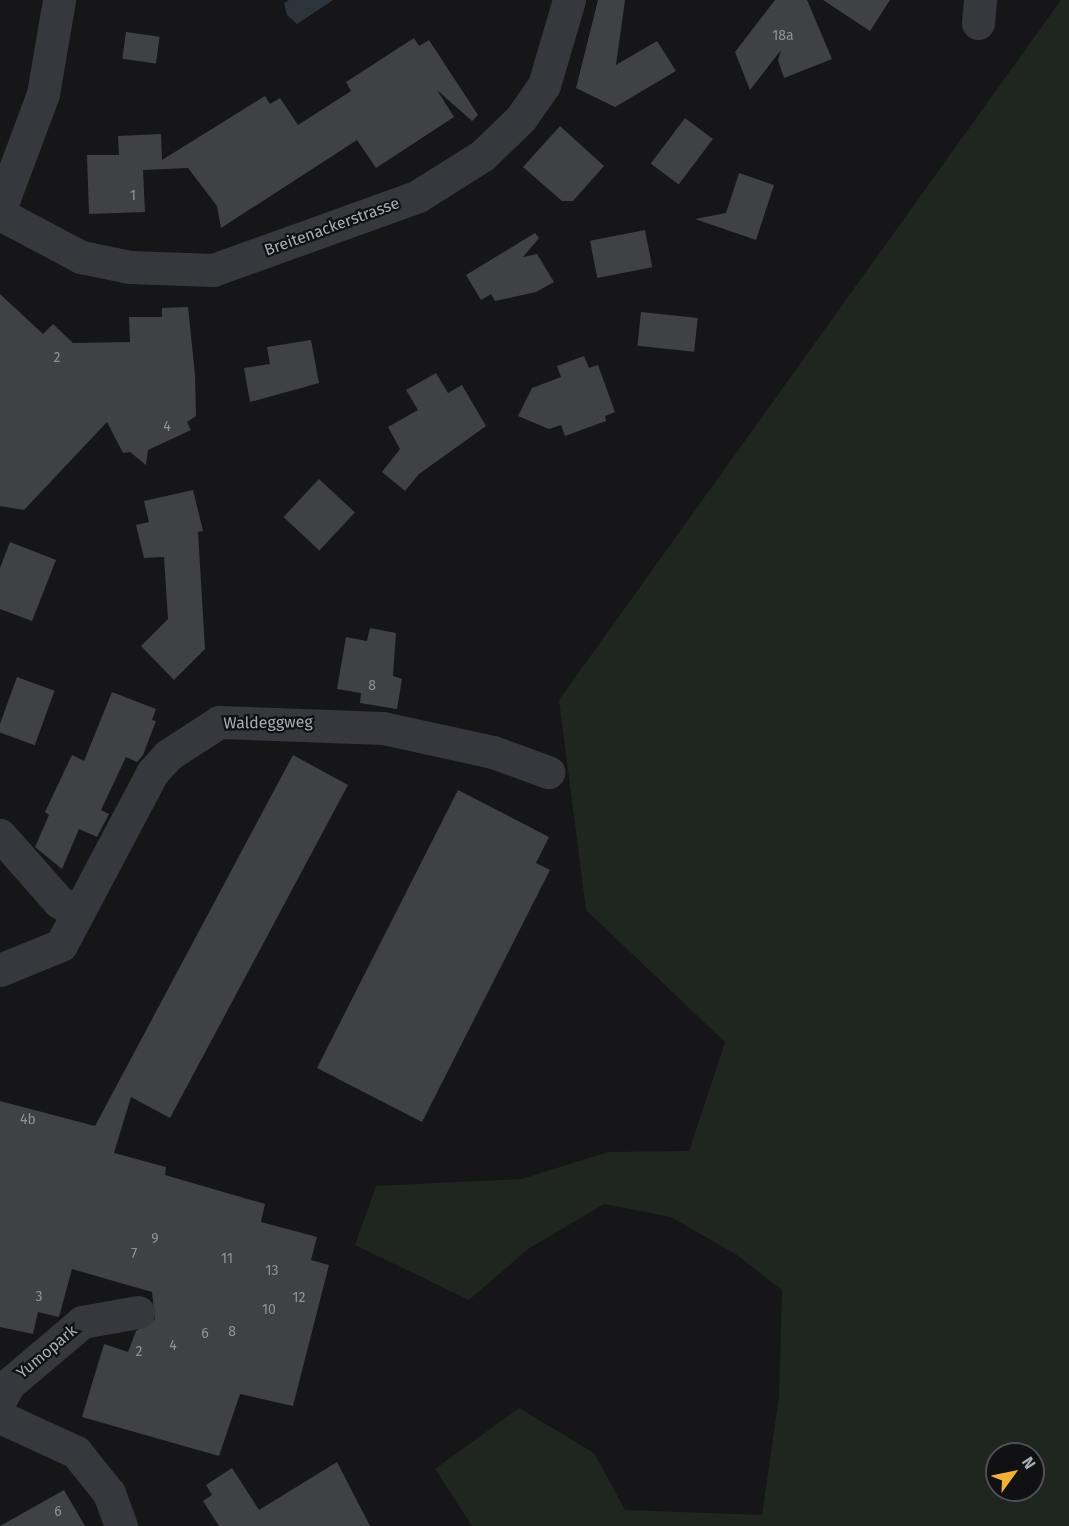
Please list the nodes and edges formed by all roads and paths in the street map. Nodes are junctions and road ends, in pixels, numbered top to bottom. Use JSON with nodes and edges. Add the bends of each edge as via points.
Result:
{"nodes":[{"id":1,"x":59,"y":0,"type":"edge"},
{"id":2,"x":569,"y":0,"type":"edge"},
{"id":3,"x":0,"y":208,"type":"edge"},
{"id":4,"x":0,"y":214,"type":"edge"},
{"id":5,"x":548,"y":772,"type":"dead end"},
{"id":6,"x":0,"y":835,"type":"edge"},
{"id":7,"x":79,"y":912,"type":"junction"},
{"id":8,"x":0,"y":970,"type":"edge"},
{"id":9,"x":138,"y":1312,"type":"dead end"},
{"id":10,"x":0,"y":1400,"type":"edge"},
{"id":11,"x":0,"y":1417,"type":"edge"},
{"id":12,"x":121,"y":1526,"type":"edge"}],
"edges":[{"from":1,"to":3,"type":"street","via":[[43,94]]},
{"from":2,"to":4,"type":"street","name":"Breitenackerstrasse","via":[[544,85],[521,118],[483,155],[418,196],[213,270],[130,267],[81,257]]},
{"from":5,"to":7,"type":"street","name":"Waldeggweg","via":[[493,752],[383,728],[219,722],[168,755],[152,773]]},
{"from":6,"to":7,"type":"street","via":[[59,902]]},
{"from":7,"to":8,"type":"street","name":"Waldeggweg","via":[[61,945]]},
{"from":9,"to":10,"type":"street","name":"Yumopark","via":[[82,1322],[9,1384]]},
{"from":11,"to":12,"type":"street","via":[[76,1452],[110,1493]]}]}
